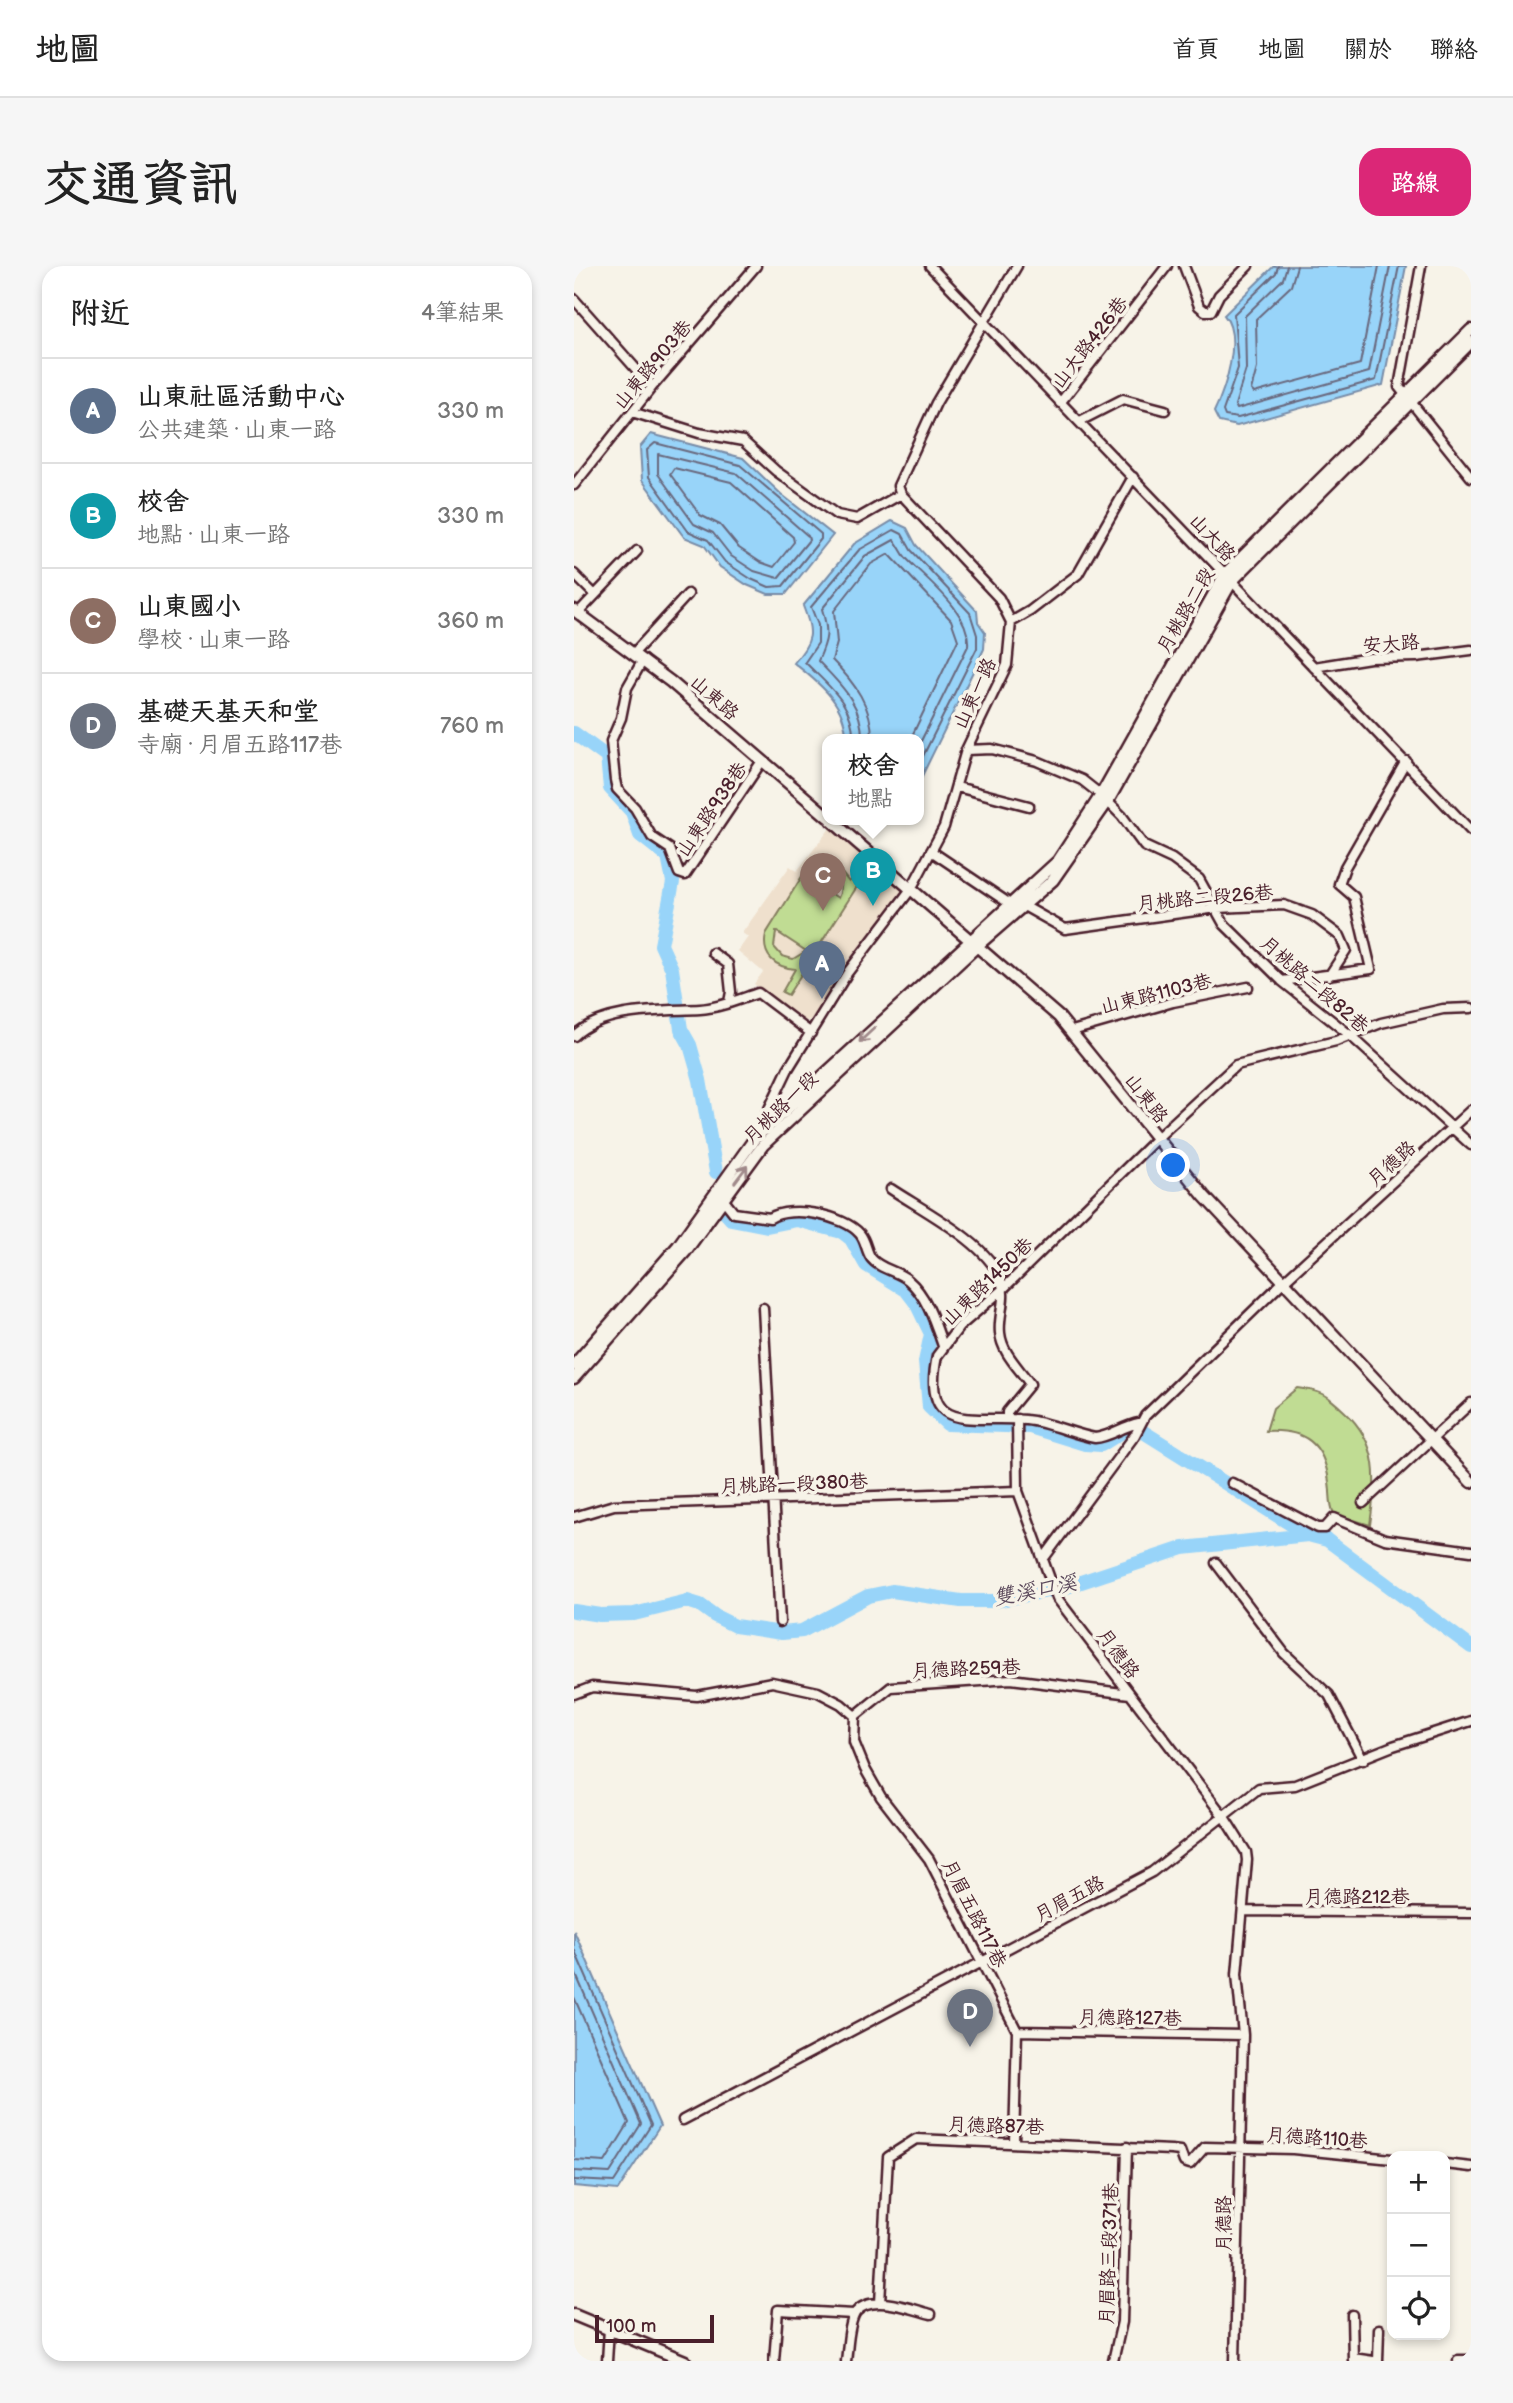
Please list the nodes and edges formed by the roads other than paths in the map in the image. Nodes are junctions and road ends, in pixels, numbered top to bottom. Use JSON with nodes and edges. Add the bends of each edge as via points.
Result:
{"nodes":[{"id":1,"x":756,"y":266,"type":"edge"},
{"id":2,"x":930,"y":266,"type":"edge"},
{"id":3,"x":1017,"y":266,"type":"edge"},
{"id":4,"x":1167,"y":266,"type":"edge"},
{"id":5,"x":1184,"y":266,"type":"edge"},
{"id":6,"x":1248,"y":266,"type":"edge"},
{"id":7,"x":1421,"y":266,"type":"edge"},
{"id":8,"x":574,"y":299,"type":"edge"},
{"id":9,"x":982,"y":321,"type":"junction"},
{"id":10,"x":1471,"y":330,"type":"edge"},
{"id":11,"x":1471,"y":342,"type":"edge"},
{"id":12,"x":652,"y":387,"type":"junction"},
{"id":13,"x":1409,"y":397,"type":"junction"},
{"id":14,"x":1060,"y":403,"type":"junction"},
{"id":15,"x":1165,"y":410,"type":"dead end"},
{"id":16,"x":632,"y":412,"type":"junction"},
{"id":17,"x":1080,"y":421,"type":"junction"},
{"id":18,"x":1133,"y":477,"type":"junction"},
{"id":19,"x":1471,"y":477,"type":"edge"},
{"id":20,"x":574,"y":485,"type":"edge"},
{"id":21,"x":901,"y":494,"type":"junction"},
{"id":22,"x":637,"y":551,"type":"dead end"},
{"id":23,"x":574,"y":574,"type":"edge"},
{"id":24,"x":1229,"y":577,"type":"junction"},
{"id":25,"x":594,"y":594,"type":"junction"},
{"id":26,"x":688,"y":594,"type":"dead end"},
{"id":27,"x":576,"y":611,"type":"edge"},
{"id":28,"x":1011,"y":622,"type":"junction"},
{"id":29,"x":1471,"y":650,"type":"edge"},
{"id":30,"x":638,"y":657,"type":"junction"},
{"id":31,"x":1314,"y":667,"type":"junction"},
{"id":32,"x":965,"y":750,"type":"junction"},
{"id":33,"x":762,"y":761,"type":"junction"},
{"id":34,"x":1406,"y":761,"type":"junction"},
{"id":35,"x":957,"y":787,"type":"junction"},
{"id":36,"x":1105,"y":798,"type":"junction"},
{"id":37,"x":1030,"y":806,"type":"dead end"},
{"id":38,"x":822,"y":813,"type":"edge"},
{"id":39,"x":836,"y":825,"type":"edge"},
{"id":40,"x":1471,"y":831,"type":"edge"},
{"id":41,"x":931,"y":851,"type":"junction"},
{"id":42,"x":911,"y":889,"type":"junction"},
{"id":43,"x":1018,"y":907,"type":"junction"},
{"id":44,"x":1217,"y":908,"type":"junction"},
{"id":45,"x":974,"y":942,"type":"junction"},
{"id":46,"x":713,"y":953,"type":"dead end"},
{"id":47,"x":1329,"y":976,"type":"junction"},
{"id":48,"x":1282,"y":981,"type":"junction"},
{"id":49,"x":1248,"y":987,"type":"dead end"},
{"id":50,"x":729,"y":1002,"type":"junction"},
{"id":51,"x":1471,"y":1008,"type":"edge"},
{"id":52,"x":1072,"y":1031,"type":"junction"},
{"id":53,"x":810,"y":1032,"type":"junction"},
{"id":54,"x":574,"y":1036,"type":"edge"},
{"id":55,"x":1351,"y":1036,"type":"junction"},
{"id":56,"x":1471,"y":1110,"type":"edge"},
{"id":57,"x":1451,"y":1128,"type":"junction"},
{"id":58,"x":1157,"y":1138,"type":"junction"},
{"id":59,"x":759,"y":1142,"type":"junction"},
{"id":60,"x":1471,"y":1144,"type":"edge"},
{"id":61,"x":891,"y":1189,"type":"dead end"},
{"id":62,"x":723,"y":1199,"type":"junction"},
{"id":63,"x":1282,"y":1283,"type":"junction"},
{"id":64,"x":1003,"y":1289,"type":"junction"},
{"id":65,"x":763,"y":1308,"type":"dead end"},
{"id":66,"x":627,"y":1314,"type":"junction"},
{"id":67,"x":943,"y":1346,"type":"junction"},
{"id":68,"x":574,"y":1366,"type":"edge"},
{"id":69,"x":574,"y":1378,"type":"edge"},
{"id":70,"x":1471,"y":1403,"type":"edge"},
{"id":71,"x":1007,"y":1418,"type":"junction"},
{"id":72,"x":1017,"y":1419,"type":"junction"},
{"id":73,"x":1139,"y":1423,"type":"junction"},
{"id":74,"x":1431,"y":1440,"type":"junction"},
{"id":75,"x":1471,"y":1482,"type":"edge"},
{"id":76,"x":1231,"y":1483,"type":"dead end"},
{"id":77,"x":1018,"y":1491,"type":"junction"},
{"id":78,"x":772,"y":1499,"type":"junction"},
{"id":79,"x":1363,"y":1503,"type":"dead end"},
{"id":80,"x":574,"y":1517,"type":"edge"},
{"id":81,"x":1471,"y":1550,"type":"edge"},
{"id":82,"x":1044,"y":1558,"type":"junction"},
{"id":83,"x":1216,"y":1563,"type":"dead end"},
{"id":84,"x":780,"y":1622,"type":"dead end"},
{"id":85,"x":574,"y":1694,"type":"edge"},
{"id":86,"x":1130,"y":1694,"type":"junction"},
{"id":87,"x":855,"y":1716,"type":"junction"},
{"id":88,"x":1471,"y":1721,"type":"edge"},
{"id":89,"x":1363,"y":1760,"type":"junction"},
{"id":90,"x":1224,"y":1817,"type":"junction"},
{"id":91,"x":1243,"y":1911,"type":"junction"},
{"id":92,"x":1471,"y":1913,"type":"edge"},
{"id":93,"x":982,"y":1963,"type":"junction"},
{"id":94,"x":1017,"y":2031,"type":"junction"},
{"id":95,"x":1243,"y":2035,"type":"junction"},
{"id":96,"x":683,"y":2120,"type":"dead end"},
{"id":97,"x":1014,"y":2142,"type":"junction"},
{"id":98,"x":1127,"y":2147,"type":"junction"},
{"id":99,"x":1240,"y":2150,"type":"junction"},
{"id":100,"x":1387,"y":2158,"type":"edge"},
{"id":101,"x":1450,"y":2165,"type":"edge"},
{"id":102,"x":1471,"y":2167,"type":"edge"},
{"id":103,"x":880,"y":2304,"type":"junction"},
{"id":104,"x":854,"y":2314,"type":"junction"},
{"id":105,"x":931,"y":2314,"type":"dead end"},
{"id":106,"x":574,"y":2315,"type":"edge"},
{"id":107,"x":1352,"y":2315,"type":"dead end"},
{"id":108,"x":610,"y":2329,"type":"junction"},
{"id":109,"x":1379,"y":2329,"type":"dead end"},
{"id":110,"x":1353,"y":2359,"type":"edge"},
{"id":111,"x":1458,"y":2360,"type":"edge"},
{"id":112,"x":1471,"y":2360,"type":"edge"},
{"id":113,"x":607,"y":2361,"type":"edge"},
{"id":114,"x":685,"y":2361,"type":"edge"},
{"id":115,"x":774,"y":2361,"type":"edge"},
{"id":116,"x":846,"y":2361,"type":"edge"},
{"id":117,"x":1112,"y":2361,"type":"edge"},
{"id":118,"x":1235,"y":2361,"type":"edge"},
{"id":119,"x":1373,"y":2361,"type":"edge"},
{"id":120,"x":1378,"y":2361,"type":"edge"}],
"edges":[{"from":1,"to":12,"type":"street","name":"山東路903巷"},
{"from":2,"to":9,"type":"street","name":"山大路"},
{"from":3,"to":9,"type":"street"},
{"from":4,"to":14,"type":"street","name":"山大路426巷"},
{"from":5,"to":6,"type":"street","via":[[1205,311],[1211,311],[1219,295]]},
{"from":7,"to":13,"type":"street","via":[[1399,387]]},
{"from":8,"to":12,"type":"street"},
{"from":9,"to":14,"type":"street","name":"山大路"},
{"from":9,"to":21,"type":"street","via":[[921,432],[898,485]]},
{"from":10,"to":13,"type":"street","name":"月桃路二段"},
{"from":11,"to":13,"type":"street","name":"月桃路二段"},
{"from":12,"to":16,"type":"street","name":"山東路903巷"},
{"from":13,"to":19,"type":"street"},
{"from":13,"to":24,"type":"street","name":"月桃路二段"},
{"from":14,"to":17,"type":"street","name":"山大路"},
{"from":15,"to":17,"type":"street","via":[[1123,399]]},
{"from":16,"to":20,"type":"street","name":"山東路903巷"},
{"from":16,"to":21,"type":"street","via":[[743,441],[837,515],[857,519]]},
{"from":17,"to":18,"type":"street","name":"山大路"},
{"from":18,"to":24,"type":"street","name":"山大路"},
{"from":18,"to":28,"type":"street","via":[[1078,574]]},
{"from":21,"to":28,"type":"street","via":[[988,584]]},
{"from":22,"to":25,"type":"street"},
{"from":23,"to":25,"type":"street"},
{"from":24,"to":31,"type":"street","name":"山大路"},
{"from":24,"to":36,"type":"street","name":"月桃路二段"},
{"from":25,"to":27,"type":"street"},
{"from":26,"to":30,"type":"street"},
{"from":27,"to":30,"type":"street","name":"山東路"},
{"from":28,"to":32,"type":"street","name":"山東一路","via":[[1007,665]]},
{"from":29,"to":31,"type":"street","name":"安大路"},
{"from":30,"to":33,"type":"street","name":"山東路"},
{"from":30,"to":33,"type":"street","name":"山東路938巷","via":[[611,741],[615,780],[648,831],[670,849],[679,873],[685,875]]},
{"from":31,"to":34,"type":"street","name":"山大路"},
{"from":32,"to":35,"type":"street","name":"山東一路"},
{"from":32,"to":36,"type":"street","name":"月桃路二段82巷","via":[[992,749],[1037,761],[1082,780]]},
{"from":33,"to":38,"type":"street","name":"山東路"},
{"from":34,"to":40,"type":"street","name":"山大路"},
{"from":34,"to":47,"type":"street","via":[[1339,884],[1354,897],[1371,969]]},
{"from":35,"to":37,"type":"street"},
{"from":35,"to":41,"type":"street","name":"山東一路"},
{"from":36,"to":43,"type":"street","name":"月桃路二段","via":[[1066,864]]},
{"from":36,"to":44,"type":"street","name":"月桃路二段82巷","via":[[1144,846],[1191,871]]},
{"from":39,"to":42,"type":"street","name":"山東路"},
{"from":41,"to":42,"type":"street","name":"山東一路"},
{"from":41,"to":43,"type":"street","name":"月桃路二段26巷"},
{"from":42,"to":45,"type":"street","name":"山東路"},
{"from":42,"to":53,"type":"street","name":"山東一路","via":[[848,972]]},
{"from":43,"to":44,"type":"street","name":"月桃路二段26巷","via":[[1065,929]]},
{"from":43,"to":45,"type":"street","name":"月桃路二段"},
{"from":44,"to":47,"type":"street","name":"月桃路二段26巷","via":[[1284,905],[1312,915],[1340,936],[1346,950]]},
{"from":44,"to":48,"type":"street","name":"月桃路二段82巷","via":[[1224,924]]},
{"from":45,"to":52,"type":"street","name":"山東路"},
{"from":45,"to":59,"type":"street","name":"月桃路一段"},
{"from":46,"to":50,"type":"street","via":[[728,964]]},
{"from":47,"to":48,"type":"street"},
{"from":48,"to":55,"type":"street","name":"月桃路二段82巷"},
{"from":49,"to":52,"type":"street","name":"山東路1103巷","via":[[1172,1002]]},
{"from":50,"to":53,"type":"street","via":[[758,993]]},
{"from":50,"to":54,"type":"street","via":[[702,1009],[659,1008],[586,1025]]},
{"from":51,"to":55,"type":"street","name":"山東路1450巷","via":[[1443,1009]]},
{"from":52,"to":58,"type":"street","name":"山東路"},
{"from":53,"to":59,"type":"street","name":"山東一路","via":[[788,1069]]},
{"from":55,"to":57,"type":"street","name":"月桃路二段82巷"},
{"from":55,"to":58,"type":"street","name":"山東路1450巷","via":[[1236,1065]]},
{"from":56,"to":57,"type":"street","name":"月德路"},
{"from":57,"to":60,"type":"street","name":"月桃路二段82巷"},
{"from":57,"to":63,"type":"street","name":"月德路"},
{"from":58,"to":63,"type":"street","name":"山東路"},
{"from":58,"to":64,"type":"street","name":"山東路1450巷"},
{"from":62,"to":59,"type":"street","name":"月桃路一段","one_way":true},
{"from":59,"to":66,"type":"street","name":"月桃路一段"},
{"from":61,"to":64,"type":"street","via":[[984,1253]]},
{"from":62,"to":66,"type":"street","name":"月桃路一段","via":[[685,1252]]},
{"from":62,"to":67,"type":"street","via":[[734,1213],[770,1218],[796,1210],[850,1225],[871,1259],[908,1280],[922,1297]]},
{"from":63,"to":73,"type":"street","name":"月德路"},
{"from":63,"to":74,"type":"street","name":"山東路"},
{"from":64,"to":67,"type":"street","name":"山東路1450巷"},
{"from":64,"to":71,"type":"street","via":[[1000,1333],[1012,1362],[1030,1384]]},
{"from":65,"to":78,"type":"street"},
{"from":66,"to":68,"type":"street","name":"月桃路一段"},
{"from":66,"to":69,"type":"street","name":"月桃路一段"},
{"from":67,"to":71,"type":"street","name":"山東路1450巷","via":[[934,1368],[941,1408],[962,1420]]},
{"from":70,"to":74,"type":"street"},
{"from":71,"to":72,"type":"street","name":"山東路1450巷"},
{"from":72,"to":73,"type":"street","name":"山東路1450巷","via":[[1095,1438]]},
{"from":72,"to":77,"type":"street"},
{"from":73,"to":82,"type":"street","name":"月德路","via":[[1135,1435]]},
{"from":74,"to":75,"type":"street","name":"山東路"},
{"from":74,"to":79,"type":"street"},
{"from":76,"to":81,"type":"street","via":[[1318,1528],[1325,1528],[1334,1518],[1385,1539]]},
{"from":77,"to":78,"type":"street","name":"月桃路一段380巷"},
{"from":77,"to":82,"type":"street"},
{"from":78,"to":80,"type":"street","name":"月桃路一段380巷","via":[[614,1505]]},
{"from":78,"to":84,"type":"street"},
{"from":82,"to":86,"type":"street","name":"月德路","via":[[1057,1598]]},
{"from":83,"to":89,"type":"street","via":[[1284,1653],[1329,1695]]},
{"from":85,"to":87,"type":"street","via":[[592,1687],[697,1696],[772,1682],[818,1692]]},
{"from":86,"to":87,"type":"street","name":"月德路259巷","via":[[1011,1679],[891,1687]]},
{"from":86,"to":90,"type":"street","name":"月德路"},
{"from":87,"to":93,"type":"street","name":"月眉五路117巷","via":[[854,1742],[865,1769],[929,1858]]},
{"from":88,"to":89,"type":"street","name":"月眉五路"},
{"from":89,"to":90,"type":"street","name":"月眉五路","via":[[1295,1785],[1259,1788]]},
{"from":90,"to":91,"type":"street","name":"月德路","via":[[1246,1852]]},
{"from":90,"to":93,"type":"street","name":"月眉五路","via":[[1167,1863]]},
{"from":91,"to":92,"type":"street","name":"月德路212巷"},
{"from":91,"to":95,"type":"street","name":"月德路","via":[[1237,1991]]},
{"from":93,"to":94,"type":"street","name":"月眉五路117巷"},
{"from":93,"to":96,"type":"street","name":"月眉五路"},
{"from":94,"to":95,"type":"street","name":"月德路127巷"},
{"from":94,"to":97,"type":"street","name":"月眉五路117巷"},
{"from":95,"to":99,"type":"street","name":"月德路"},
{"from":97,"to":98,"type":"street","name":"月德路87巷"},
{"from":97,"to":103,"type":"street","name":"月德路87巷","via":[[926,2137],[888,2157]]},
{"from":98,"to":99,"type":"street","name":"月德路87巷","via":[[1180,2151],[1184,2162],[1191,2164],[1205,2147]]},
{"from":98,"to":117,"type":"street","name":"月眉路三段371巷","via":[[1122,2322]]},
{"from":99,"to":100,"type":"street","name":"月德路110巷","via":[[1293,2149]]},
{"from":99,"to":118,"type":"street","name":"月德路"},
{"from":101,"to":102,"type":"street"},
{"from":103,"to":104,"type":"street"},
{"from":103,"to":105,"type":"street"},
{"from":104,"to":115,"type":"street","via":[[778,2310]]},
{"from":104,"to":116,"type":"street"},
{"from":106,"to":108,"type":"street"},
{"from":107,"to":110,"type":"street"},
{"from":108,"to":113,"type":"street"},
{"from":108,"to":114,"type":"street"},
{"from":109,"to":120,"type":"street"},
{"from":110,"to":119,"type":"street"},
{"from":111,"to":112,"type":"street"}]}
